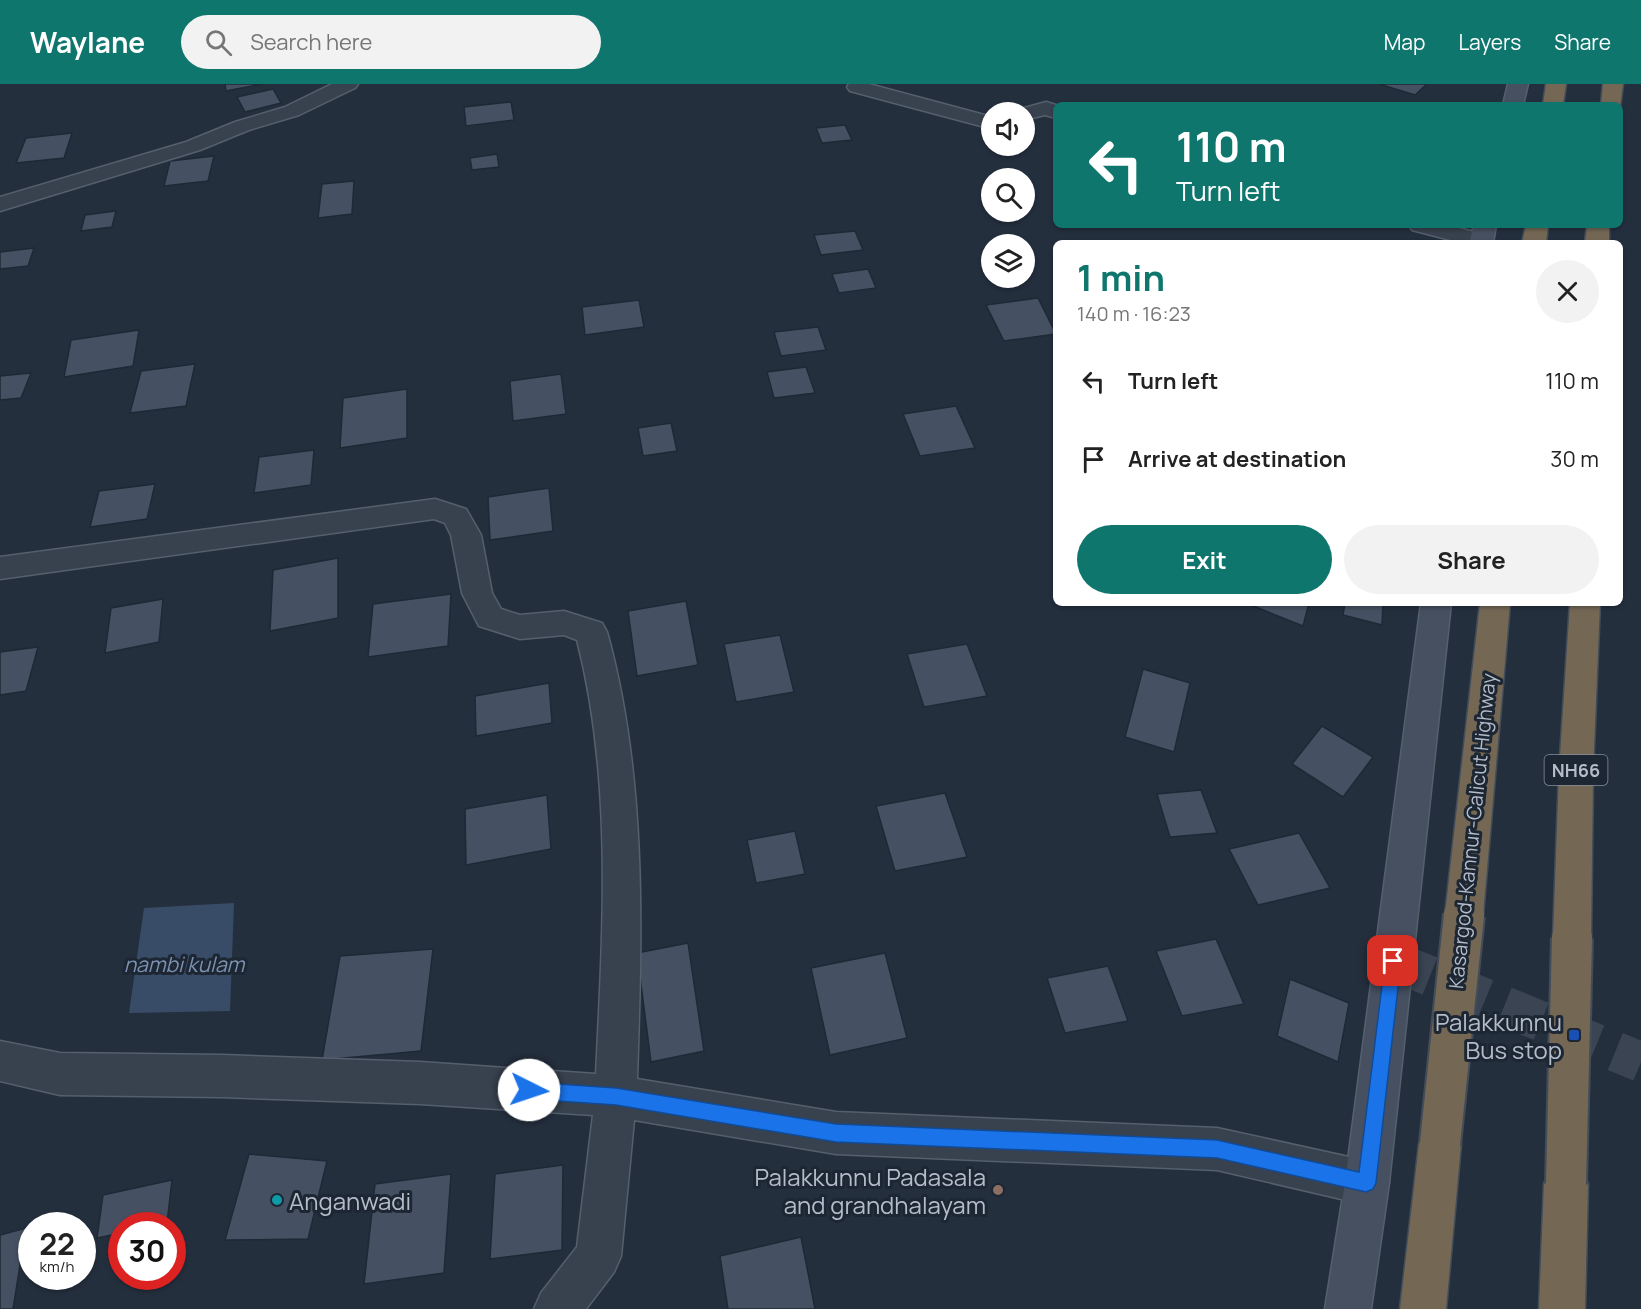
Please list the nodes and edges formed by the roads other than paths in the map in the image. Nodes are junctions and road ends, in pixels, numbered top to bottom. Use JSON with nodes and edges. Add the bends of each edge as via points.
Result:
{"nodes":[{"id":1,"x":348,"y":84,"type":"edge"},
{"id":2,"x":859,"y":84,"type":"edge"},
{"id":3,"x":1518,"y":84,"type":"edge"},
{"id":4,"x":1556,"y":84,"type":"edge"},
{"id":5,"x":1613,"y":84,"type":"edge"},
{"id":6,"x":1514,"y":102,"type":"edge"},
{"id":7,"x":1553,"y":102,"type":"edge"},
{"id":8,"x":1611,"y":102,"type":"edge"},
{"id":9,"x":1035,"y":111,"type":"edge"},
{"id":10,"x":1053,"y":111,"type":"edge"},
{"id":11,"x":981,"y":120,"type":"edge"},
{"id":12,"x":0,"y":204,"type":"edge"},
{"id":13,"x":1437,"y":228,"type":"edge"},
{"id":14,"x":1482,"y":236,"type":"edge"},
{"id":15,"x":0,"y":568,"type":"edge"},
{"id":16,"x":1436,"y":606,"type":"edge"},
{"id":17,"x":1495,"y":606,"type":"edge"},
{"id":18,"x":1585,"y":606,"type":"edge"},
{"id":19,"x":0,"y":1061,"type":"edge"},
{"id":20,"x":616,"y":1096,"type":"junction"},
{"id":21,"x":1366,"y":1183,"type":"junction"},
{"id":22,"x":557,"y":1309,"type":"edge"},
{"id":23,"x":1348,"y":1309,"type":"edge"},
{"id":24,"x":1423,"y":1309,"type":"edge"},
{"id":25,"x":1562,"y":1309,"type":"edge"}],
"edges":[{"from":1,"to":12,"type":"street","via":[[292,111],[193,146]]},
{"from":2,"to":11,"type":"street","via":[[858,87]]},
{"from":3,"to":6,"type":"street"},
{"from":4,"to":7,"type":"highway"},
{"from":5,"to":8,"type":"highway"},
{"from":9,"to":10,"type":"street"},
{"from":13,"to":14,"type":"street"},
{"from":15,"to":20,"type":"street","via":[[435,509],[456,516],[466,535],[477,594],[490,618],[520,627],[564,623],[591,632],[601,667],[618,767],[620,981]]},
{"from":16,"to":21,"type":"street"},
{"from":17,"to":24,"type":"highway","name":"Kasargod-Kannur-Calicut Highway","bridge":true},
{"from":18,"to":25,"type":"highway","number":"NH66","bridge":true,"via":[[1576,772]]},
{"from":19,"to":20,"type":"street","via":[[60,1074],[420,1083]]},
{"from":20,"to":21,"type":"street","via":[[836,1133],[1217,1149]]},
{"from":20,"to":22,"type":"street","via":[[598,1256]]},
{"from":21,"to":23,"type":"street"}]}
